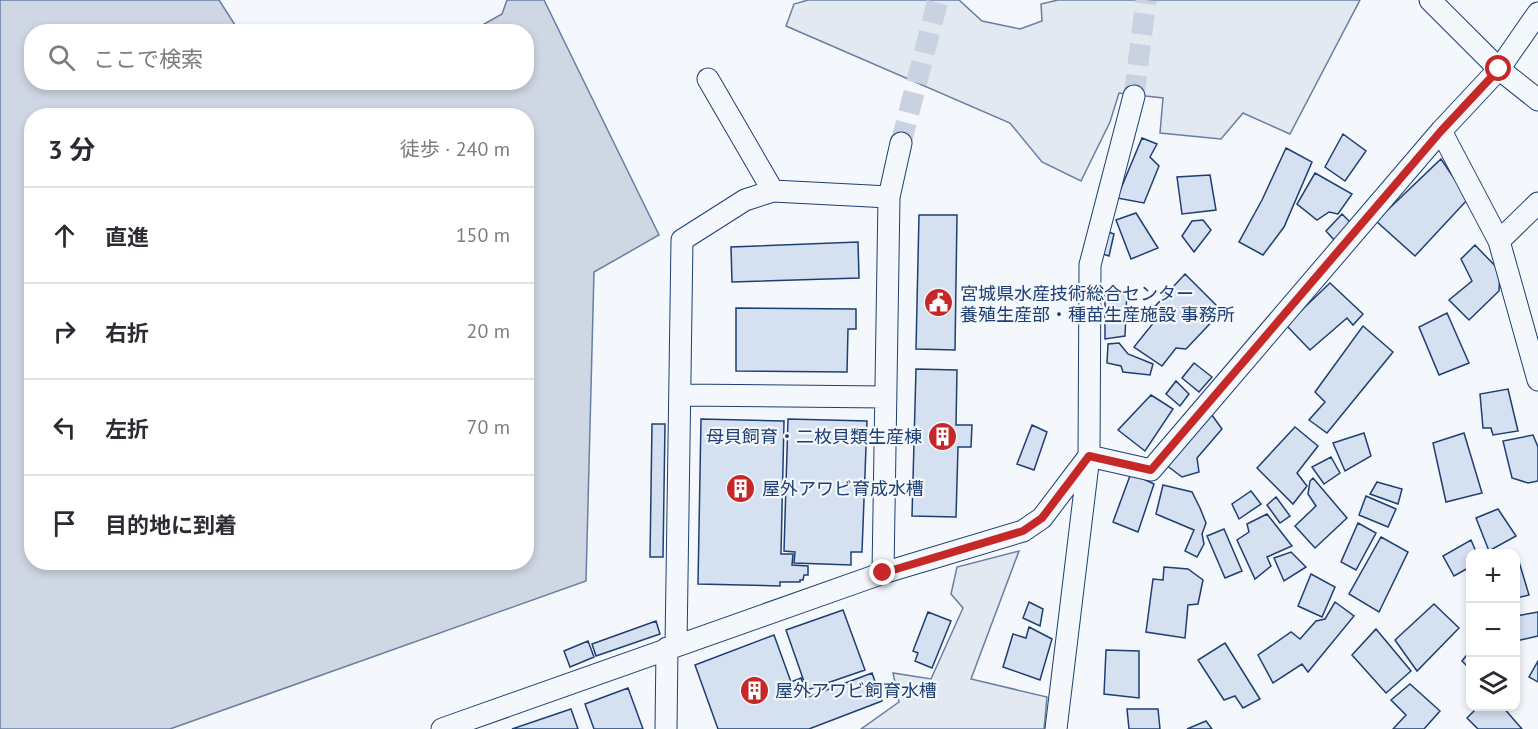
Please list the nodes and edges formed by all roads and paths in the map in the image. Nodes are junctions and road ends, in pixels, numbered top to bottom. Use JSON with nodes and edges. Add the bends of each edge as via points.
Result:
{"nodes":[{"id":1,"x":1430,"y":0,"type":"edge"},
{"id":2,"x":1538,"y":13,"type":"edge"},
{"id":3,"x":1499,"y":69,"type":"junction"},
{"id":4,"x":708,"y":79,"type":"dead end"},
{"id":5,"x":1134,"y":96,"type":"tunnel mouth"},
{"id":6,"x":1538,"y":100,"type":"edge"},
{"id":7,"x":1441,"y":131,"type":"junction"},
{"id":8,"x":901,"y":142,"type":"tunnel mouth"},
{"id":9,"x":773,"y":191,"type":"junction"},
{"id":10,"x":889,"y":197,"type":"junction"},
{"id":11,"x":1538,"y":203,"type":"edge"},
{"id":12,"x":1499,"y":241,"type":"junction"},
{"id":13,"x":1538,"y":380,"type":"edge"},
{"id":14,"x":680,"y":395,"type":"junction"},
{"id":15,"x":886,"y":397,"type":"junction"},
{"id":16,"x":1089,"y":456,"type":"junction"},
{"id":17,"x":883,"y":573,"type":"junction"},
{"id":18,"x":671,"y":646,"type":"junction"},
{"id":19,"x":442,"y":729,"type":"edge"},
{"id":20,"x":666,"y":729,"type":"edge"},
{"id":21,"x":1056,"y":729,"type":"edge"}],
"edges":[{"from":1,"to":3,"type":"street"},
{"from":2,"to":3,"type":"street"},
{"from":3,"to":6,"type":"street"},
{"from":3,"to":7,"type":"street"},
{"from":4,"to":9,"type":"street"},
{"from":5,"to":16,"type":"street","via":[[1090,265]]},
{"from":7,"to":12,"type":"street"},
{"from":7,"to":16,"type":"street","via":[[1151,470]]},
{"from":8,"to":10,"type":"street"},
{"from":9,"to":10,"type":"street"},
{"from":9,"to":14,"type":"street","via":[[745,200],[682,240]]},
{"from":10,"to":15,"type":"street"},
{"from":11,"to":12,"type":"street"},
{"from":12,"to":13,"type":"street"},
{"from":14,"to":15,"type":"street"},
{"from":14,"to":18,"type":"street"},
{"from":15,"to":17,"type":"street"},
{"from":16,"to":17,"type":"street","via":[[1042,518],[1023,531]]},
{"from":16,"to":21,"type":"street"},
{"from":17,"to":18,"type":"street"},
{"from":18,"to":19,"type":"street"},
{"from":18,"to":20,"type":"street"}]}
